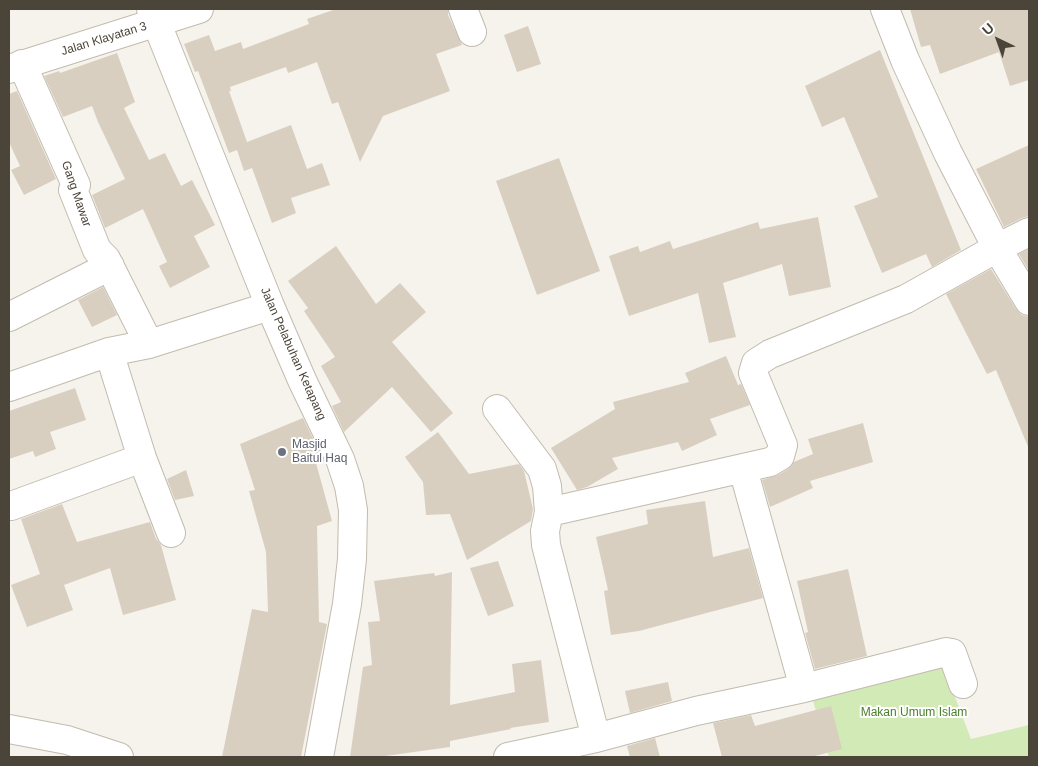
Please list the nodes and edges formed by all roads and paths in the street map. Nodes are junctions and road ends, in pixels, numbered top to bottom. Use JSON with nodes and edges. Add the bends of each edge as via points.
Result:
{"nodes":[{"id":1,"x":199,"y":9,"type":"edge"},
{"id":2,"x":885,"y":9,"type":"edge"},
{"id":3,"x":153,"y":16,"type":"edge"},
{"id":4,"x":16,"y":66,"type":"edge"},
{"id":5,"x":1029,"y":232,"type":"edge"},
{"id":6,"x":997,"y":248,"type":"junction"},
{"id":7,"x":110,"y":266,"type":"junction"},
{"id":8,"x":1029,"y":301,"type":"edge"},
{"id":9,"x":270,"y":306,"type":"junction"},
{"id":10,"x":9,"y":317,"type":"edge"},
{"id":11,"x":149,"y":344,"type":"junction"},
{"id":12,"x":109,"y":352,"type":"junction"},
{"id":13,"x":9,"y":387,"type":"edge"},
{"id":14,"x":497,"y":409,"type":"dead end"},
{"id":15,"x":142,"y":458,"type":"junction"},
{"id":16,"x":743,"y":469,"type":"junction"},
{"id":17,"x":11,"y":506,"type":"dead end"},
{"id":18,"x":550,"y":512,"type":"junction"},
{"id":19,"x":171,"y":533,"type":"dead end"},
{"id":20,"x":963,"y":684,"type":"dead end"},
{"id":21,"x":804,"y":688,"type":"junction"},
{"id":22,"x":9,"y":729,"type":"edge"},
{"id":23,"x":596,"y":738,"type":"junction"},
{"id":24,"x":119,"y":757,"type":"edge"},
{"id":25,"x":319,"y":757,"type":"edge"},
{"id":26,"x":514,"y":757,"type":"edge"}],
"edges":[{"from":1,"to":3,"type":"street","name":"Jalan Klayatan 3"},
{"from":2,"to":6,"type":"street","via":[[948,153]]},
{"from":3,"to":4,"type":"street","name":"Jalan Klayatan 3"},
{"from":3,"to":9,"type":"street","name":"Jalan Pelabuhan Ketapang"},
{"from":4,"to":7,"type":"street","name":"Gang Mawar","via":[[76,185],[73,190],[97,250]]},
{"from":5,"to":6,"type":"street"},
{"from":6,"to":8,"type":"street"},
{"from":6,"to":16,"type":"street","via":[[906,299],[770,354],[756,364],[754,373],[783,447],[780,456],[770,462]]},
{"from":7,"to":10,"type":"street"},
{"from":7,"to":11,"type":"street","name":"Gang Mawar"},
{"from":9,"to":11,"type":"street"},
{"from":9,"to":25,"type":"street","name":"Jalan Pelabuhan Ketapang","via":[[340,459],[353,510],[348,604]]},
{"from":11,"to":12,"type":"street"},
{"from":12,"to":13,"type":"street"},
{"from":12,"to":15,"type":"street"},
{"from":14,"to":18,"type":"street","via":[[542,469]]},
{"from":15,"to":17,"type":"street"},
{"from":15,"to":19,"type":"street"},
{"from":16,"to":18,"type":"street"},
{"from":16,"to":21,"type":"street"},
{"from":18,"to":23,"type":"street","via":[[545,531],[546,545]]},
{"from":20,"to":21,"type":"street","via":[[952,653],[946,652]]},
{"from":21,"to":23,"type":"street","via":[[696,711]]},
{"from":22,"to":24,"type":"street","via":[[67,740]]},
{"from":23,"to":26,"type":"street"}]}
